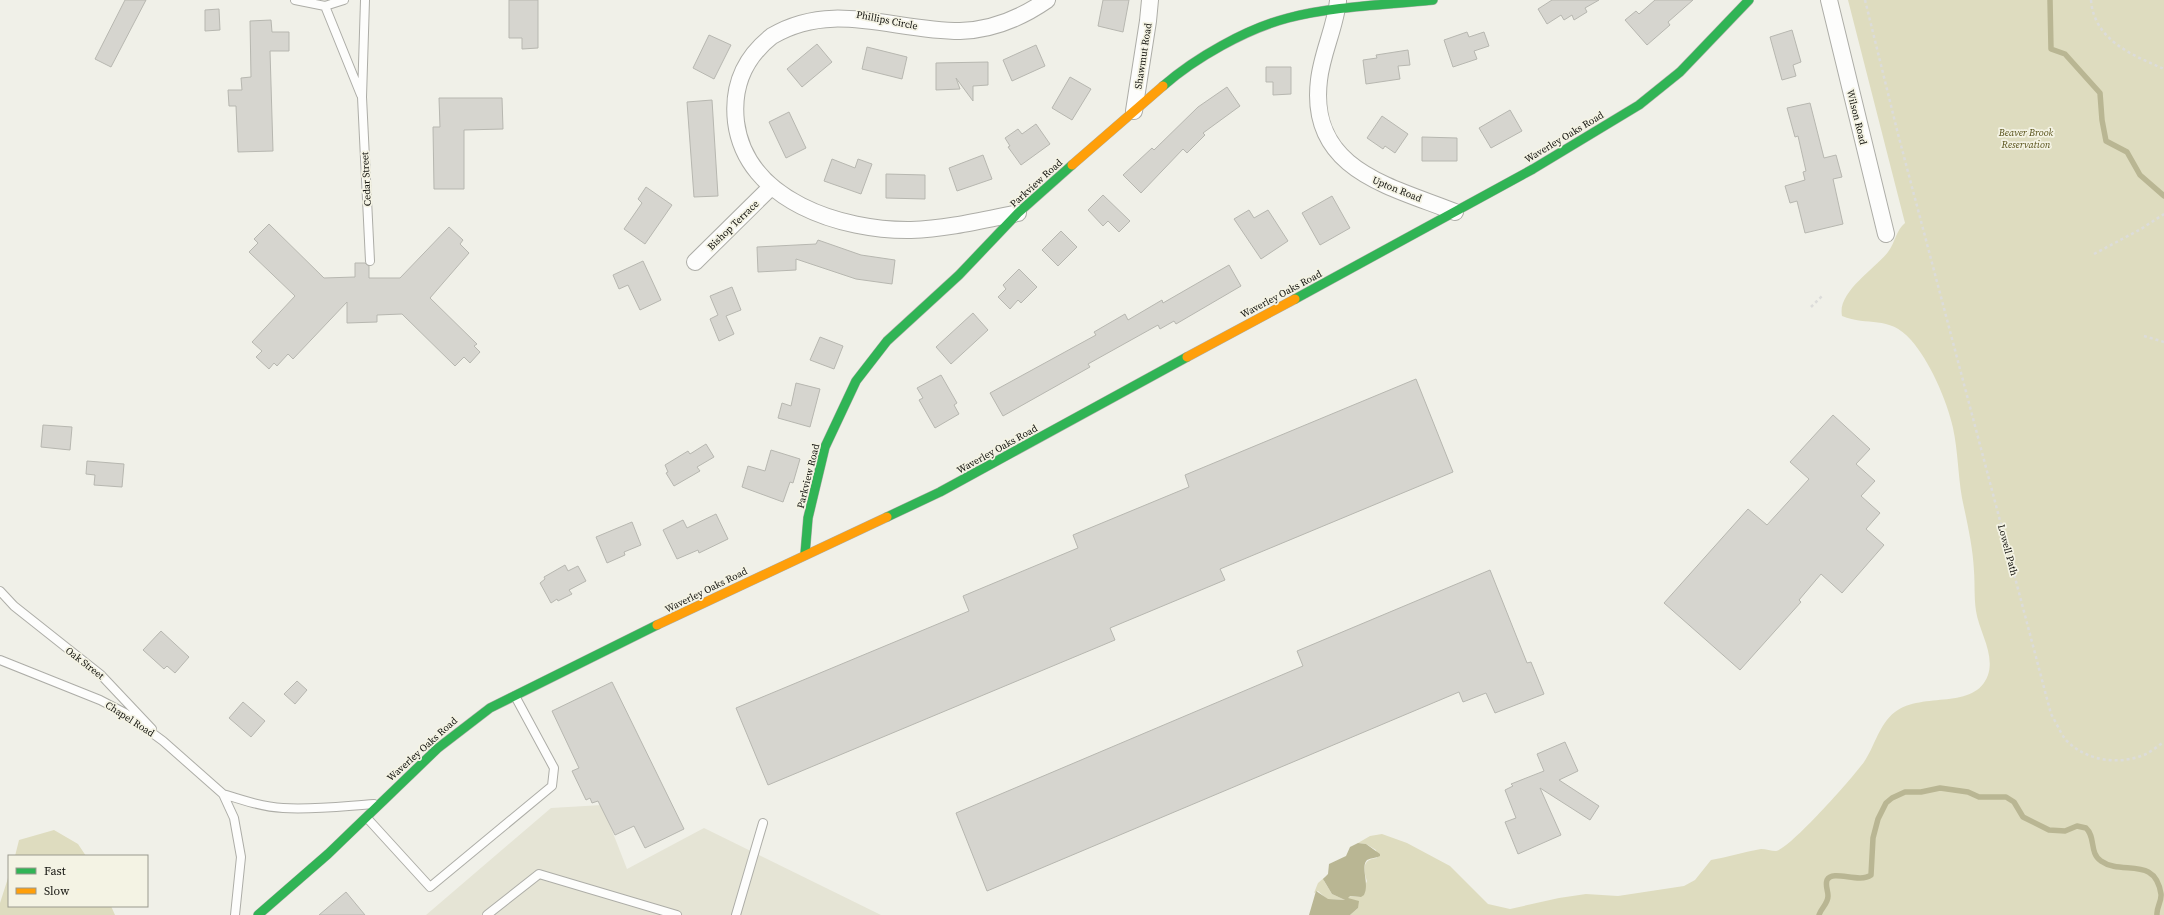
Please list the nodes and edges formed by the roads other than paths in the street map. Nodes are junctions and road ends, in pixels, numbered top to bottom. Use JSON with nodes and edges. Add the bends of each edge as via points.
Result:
{"nodes":[{"id":1,"x":295,"y":0,"type":"edge"},
{"id":2,"x":344,"y":0,"type":"edge"},
{"id":3,"x":365,"y":0,"type":"edge"},
{"id":4,"x":1047,"y":0,"type":"edge"},
{"id":5,"x":1150,"y":0,"type":"edge"},
{"id":6,"x":1433,"y":0,"type":"edge"},
{"id":7,"x":1749,"y":0,"type":"edge"},
{"id":8,"x":1829,"y":0,"type":"edge"},
{"id":9,"x":1338,"y":5,"type":"edge"},
{"id":10,"x":325,"y":6,"type":"junction"},
{"id":11,"x":362,"y":97,"type":"junction"},
{"id":12,"x":1134,"y":111,"type":"junction"},
{"id":13,"x":771,"y":187,"type":"junction"},
{"id":14,"x":1455,"y":212,"type":"junction"},
{"id":15,"x":1018,"y":214,"type":"junction"},
{"id":16,"x":1886,"y":234,"type":"dead end"},
{"id":17,"x":370,"y":261,"type":"dead end"},
{"id":18,"x":695,"y":262,"type":"dead end"},
{"id":19,"x":805,"y":554,"type":"junction"},
{"id":20,"x":0,"y":591,"type":"edge"},
{"id":21,"x":0,"y":660,"type":"edge"},
{"id":22,"x":514,"y":694,"type":"junction"},
{"id":23,"x":163,"y":741,"type":"junction"},
{"id":24,"x":223,"y":794,"type":"junction"},
{"id":25,"x":381,"y":803,"type":"junction"},
{"id":26,"x":366,"y":818,"type":"junction"},
{"id":27,"x":763,"y":823,"type":"dead end"},
{"id":28,"x":235,"y":915,"type":"edge"},
{"id":29,"x":258,"y":915,"type":"edge"},
{"id":30,"x":487,"y":915,"type":"edge"},
{"id":31,"x":678,"y":915,"type":"edge"},
{"id":32,"x":736,"y":915,"type":"edge"}],
"edges":[{"from":1,"to":10,"type":"lane"},
{"from":2,"to":10,"type":"lane"},
{"from":3,"to":11,"type":"lane"},
{"from":4,"to":13,"type":"street","name":"Phillips Circle","via":[[1014,20],[961,31],[939,30],[863,14],[842,13],[823,14],[788,24],[760,46],[750,58],[741,75],[736,93],[735,110],[740,140],[753,166]]},
{"from":5,"to":12,"type":"street","name":"Shawmut Road"},
{"from":6,"to":9,"type":"main road","name":"Parkview Road"},
{"from":7,"to":14,"type":"main road","name":"Waverley Oaks Road","via":[[1680,72],[1639,105],[1576,144]]},
{"from":8,"to":16,"type":"street","name":"Wilson Road"},
{"from":9,"to":12,"type":"main road","name":"Parkview Road","via":[[1257,29],[1222,47],[1178,73]]},
{"from":9,"to":14,"type":"street","name":"Upton Road","via":[[1319,80],[1320,119],[1327,138],[1339,154],[1372,180]]},
{"from":10,"to":11,"type":"lane"},
{"from":11,"to":17,"type":"lane","name":"Cedar Street"},
{"from":12,"to":15,"type":"main road","name":"Parkview Road"},
{"from":13,"to":15,"type":"street","name":"Phillips Circle","via":[[823,214],[862,226],[886,229],[931,228]]},
{"from":13,"to":18,"type":"street","name":"Bishop Terrace"},
{"from":14,"to":19,"type":"main road","name":"Waverley Oaks Road","via":[[940,492]]},
{"from":15,"to":19,"type":"main road","name":"Parkview Road","via":[[959,274],[887,341],[856,381],[825,447],[808,518]]},
{"from":19,"to":22,"type":"main road","name":"Waverley Oaks Road"},
{"from":20,"to":23,"type":"lane","name":"Oak Street","via":[[14,606],[101,675]]},
{"from":21,"to":23,"type":"lane","name":"Chapel Road","via":[[100,700],[125,713]]},
{"from":22,"to":25,"type":"main road","name":"Waverley Oaks Road","via":[[454,734]]},
{"from":22,"to":26,"type":"lane","via":[[554,768],[552,786],[430,888]]},
{"from":23,"to":24,"type":"lane","name":"Chapel Road"},
{"from":24,"to":25,"type":"lane","name":"Chapel Road","via":[[243,801],[282,808],[322,808]]},
{"from":24,"to":28,"type":"lane","name":"Chapel Road","via":[[234,818],[241,857]]},
{"from":25,"to":26,"type":"main road","name":"Waverley Oaks Road"},
{"from":26,"to":29,"type":"main road","name":"Waverley Oaks Road"},
{"from":27,"to":32,"type":"lane"},
{"from":30,"to":31,"type":"lane","via":[[539,874]]}]}
